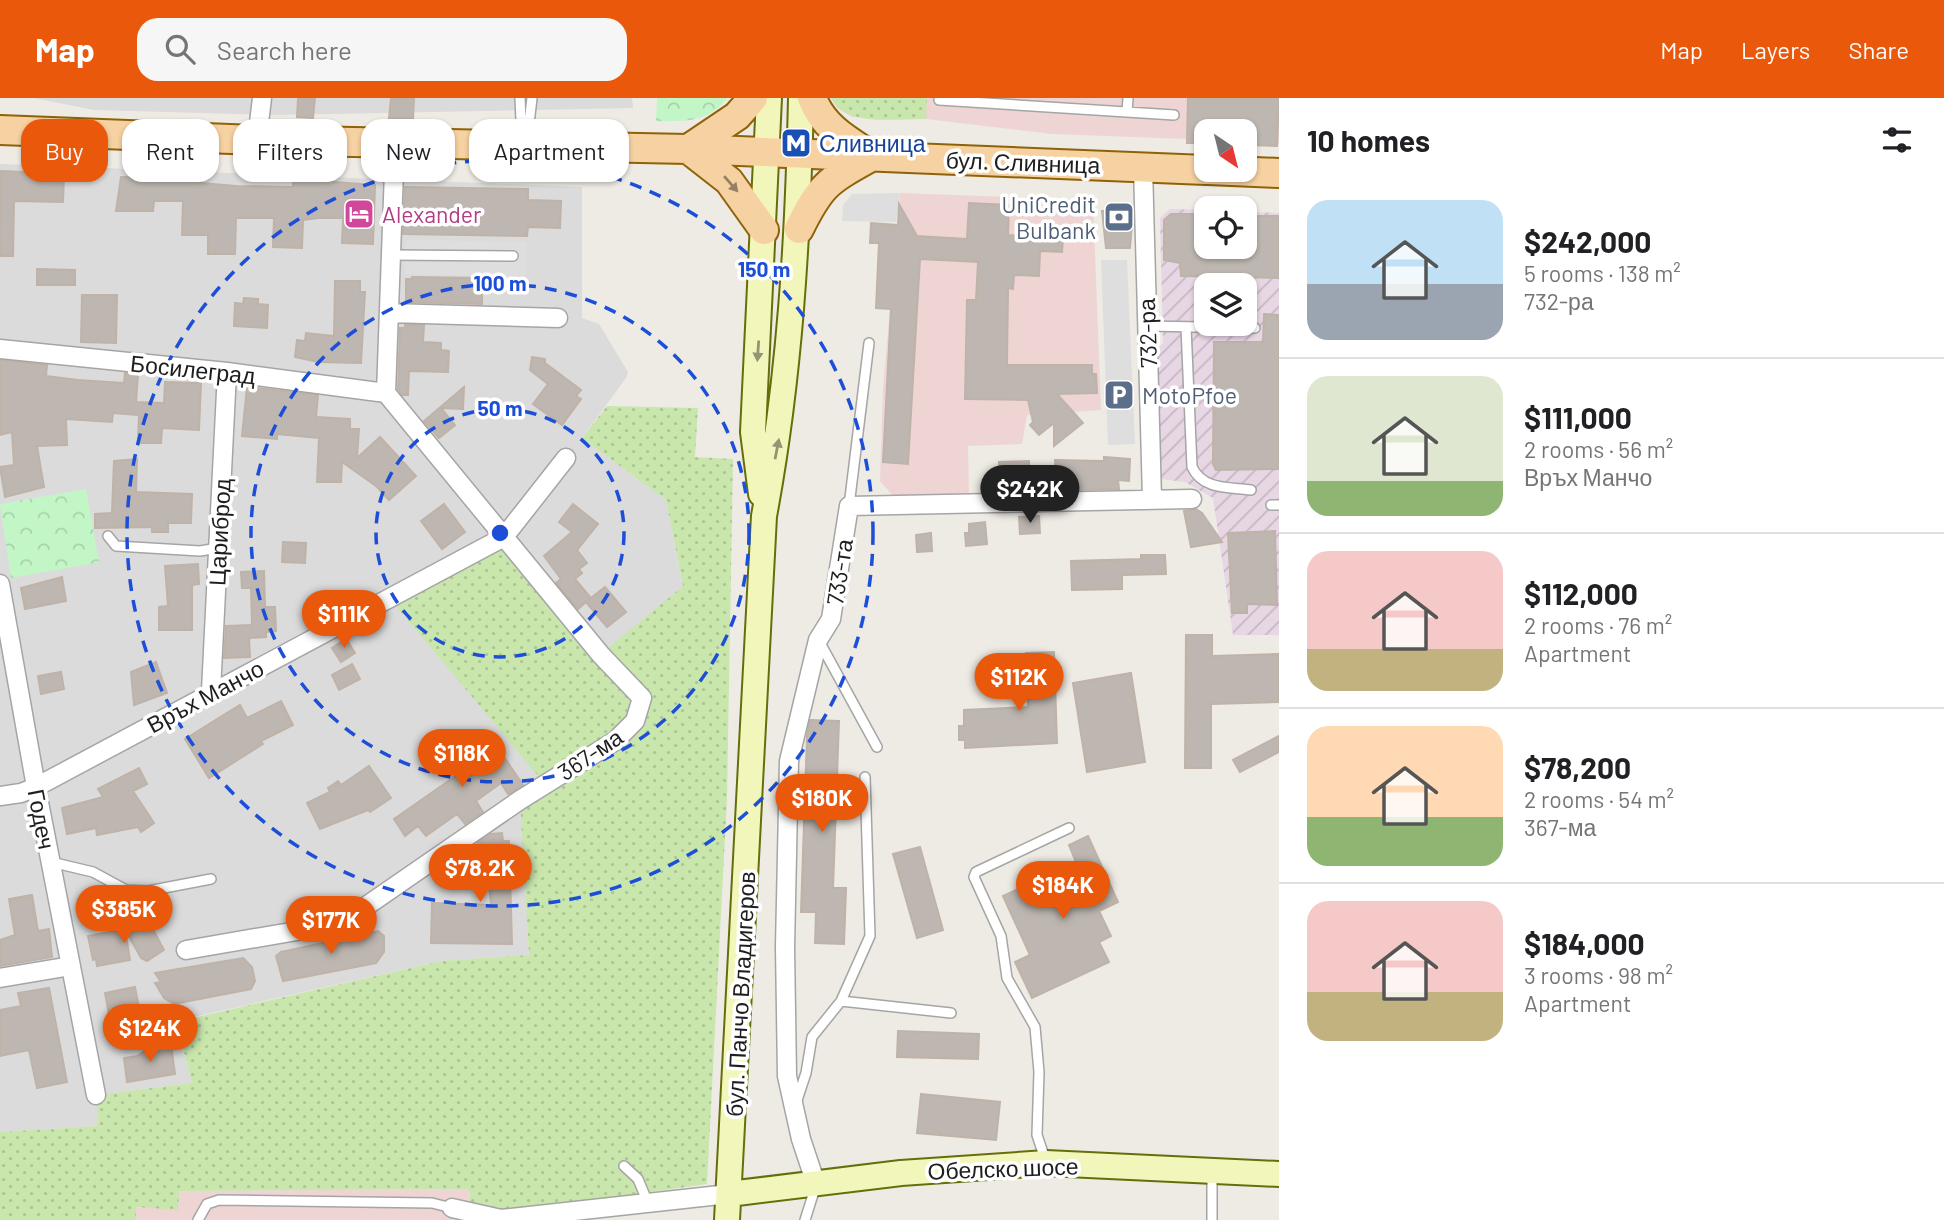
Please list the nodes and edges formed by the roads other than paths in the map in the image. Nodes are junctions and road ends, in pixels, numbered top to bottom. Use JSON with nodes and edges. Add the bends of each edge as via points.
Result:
{"nodes":[{"id":1,"x":262,"y":98,"type":"edge"},
{"id":2,"x":520,"y":98,"type":"edge"},
{"id":3,"x":533,"y":98,"type":"edge"},
{"id":4,"x":753,"y":98,"type":"edge"},
{"id":5,"x":769,"y":98,"type":"edge"},
{"id":6,"x":801,"y":98,"type":"edge"},
{"id":7,"x":812,"y":98,"type":"edge"},
{"id":8,"x":1128,"y":98,"type":"edge"},
{"id":9,"x":939,"y":100,"type":"dead end"},
{"id":10,"x":1127,"y":112,"type":"junction"},
{"id":11,"x":1174,"y":115,"type":"dead end"},
{"id":12,"x":260,"y":119,"type":"edge"},
{"id":13,"x":521,"y":119,"type":"edge"},
{"id":14,"x":532,"y":119,"type":"edge"},
{"id":15,"x":0,"y":130,"type":"edge"},
{"id":16,"x":233,"y":139,"type":"edge"},
{"id":17,"x":629,"y":145,"type":"edge"},
{"id":18,"x":688,"y":149,"type":"junction"},
{"id":19,"x":768,"y":152,"type":"junction"},
{"id":20,"x":800,"y":153,"type":"junction"},
{"id":21,"x":872,"y":156,"type":"junction"},
{"id":22,"x":1143,"y":167,"type":"junction"},
{"id":23,"x":1194,"y":169,"type":"edge"},
{"id":24,"x":1257,"y":172,"type":"edge"},
{"id":25,"x":1279,"y":173,"type":"edge"},
{"id":26,"x":394,"y":182,"type":"edge"},
{"id":27,"x":799,"y":229,"type":"junction"},
{"id":28,"x":764,"y":230,"type":"junction"},
{"id":29,"x":391,"y":255,"type":"junction"},
{"id":30,"x":513,"y":256,"type":"dead end"},
{"id":31,"x":389,"y":313,"type":"junction"},
{"id":32,"x":558,"y":318,"type":"dead end"},
{"id":33,"x":1146,"y":326,"type":"junction"},
{"id":34,"x":1186,"y":327,"type":"junction"},
{"id":35,"x":1194,"y":327,"type":"edge"},
{"id":36,"x":869,"y":343,"type":"dead end"},
{"id":37,"x":0,"y":349,"type":"edge"},
{"id":38,"x":227,"y":372,"type":"junction"},
{"id":39,"x":386,"y":393,"type":"junction"},
{"id":40,"x":566,"y":458,"type":"dead end"},
{"id":41,"x":1251,"y":490,"type":"dead end"},
{"id":42,"x":1152,"y":499,"type":"junction"},
{"id":43,"x":1192,"y":499,"type":"dead end"},
{"id":44,"x":849,"y":506,"type":"junction"},
{"id":45,"x":764,"y":516,"type":"junction"},
{"id":46,"x":108,"y":536,"type":"dead end"},
{"id":47,"x":504,"y":537,"type":"junction"},
{"id":48,"x":218,"y":548,"type":"junction"},
{"id":49,"x":0,"y":584,"type":"edge"},
{"id":50,"x":3,"y":621,"type":"edge"},
{"id":51,"x":818,"y":640,"type":"junction"},
{"id":52,"x":211,"y":691,"type":"junction"},
{"id":53,"x":877,"y":747,"type":"dead end"},
{"id":54,"x":865,"y":777,"type":"dead end"},
{"id":55,"x":36,"y":787,"type":"junction"},
{"id":56,"x":0,"y":796,"type":"edge"},
{"id":57,"x":1069,"y":828,"type":"dead end"},
{"id":58,"x":51,"y":862,"type":"junction"},
{"id":59,"x":211,"y":879,"type":"dead end"},
{"id":60,"x":186,"y":950,"type":"dead end"},
{"id":61,"x":71,"y":966,"type":"junction"},
{"id":62,"x":0,"y":978,"type":"edge"},
{"id":63,"x":841,"y":1001,"type":"junction"},
{"id":64,"x":951,"y":1013,"type":"dead end"},
{"id":65,"x":96,"y":1095,"type":"dead end"},
{"id":66,"x":794,"y":1108,"type":"junction"},
{"id":67,"x":1046,"y":1164,"type":"junction"},
{"id":68,"x":624,"y":1166,"type":"dead end"},
{"id":69,"x":1212,"y":1170,"type":"junction"},
{"id":70,"x":1279,"y":1174,"type":"edge"},
{"id":71,"x":816,"y":1184,"type":"junction"},
{"id":72,"x":729,"y":1194,"type":"junction"},
{"id":73,"x":648,"y":1203,"type":"junction"},
{"id":74,"x":452,"y":1208,"type":"joint"},
{"id":75,"x":198,"y":1220,"type":"edge"},
{"id":76,"x":727,"y":1220,"type":"edge"},
{"id":77,"x":805,"y":1220,"type":"edge"},
{"id":78,"x":1212,"y":1220,"type":"edge"}],
"edges":[{"from":1,"to":12,"type":"street"},
{"from":2,"to":13,"type":"lane"},
{"from":3,"to":14,"type":"lane"},
{"from":4,"to":18,"type":"main road","via":[[737,116]]},
{"from":5,"to":19,"type":"street","name":"бул. Панчо Владигеров"},
{"from":6,"to":20,"type":"street","name":"бул. Панчо Владигеров"},
{"from":7,"to":21,"type":"main road","via":[[839,135]]},
{"from":8,"to":10,"type":"lane"},
{"from":9,"to":10,"type":"lane"},
{"from":10,"to":11,"type":"lane"},
{"from":15,"to":16,"type":"main road","name":"бул. Сливница"},
{"from":17,"to":18,"type":"main road","name":"бул. Сливница"},
{"from":18,"to":19,"type":"main road","name":"бул. Сливница"},
{"from":18,"to":28,"type":"main road","one_way":true,"via":[[729,181]]},
{"from":19,"to":20,"type":"main road","name":"бул. Сливница"},
{"from":19,"to":28,"type":"street","name":"бул. Панчо Владигеров"},
{"from":20,"to":21,"type":"main road","name":"бул. Сливница"},
{"from":20,"to":27,"type":"street","name":"бул. Панчо Владигеров"},
{"from":21,"to":22,"type":"main road","name":"бул. Сливница"},
{"from":21,"to":27,"type":"main road","via":[[839,174],[817,194]]},
{"from":22,"to":23,"type":"main road","name":"бул. Сливница"},
{"from":22,"to":33,"type":"street","name":"732-ра"},
{"from":24,"to":25,"type":"main road","name":"бул. Сливница"},
{"from":26,"to":29,"type":"street"},
{"from":45,"to":27,"type":"street","name":"бул. Панчо Владигеров","one_way":true,"via":[[780,433]]},
{"from":28,"to":45,"type":"street","name":"бул. Панчо Владигеров","one_way":true,"via":[[752,432]]},
{"from":29,"to":30,"type":"lane"},
{"from":29,"to":31,"type":"street"},
{"from":31,"to":32,"type":"street"},
{"from":31,"to":39,"type":"street"},
{"from":33,"to":34,"type":"lane"},
{"from":33,"to":42,"type":"street","name":"732-ра"},
{"from":34,"to":35,"type":"lane"},
{"from":34,"to":41,"type":"lane","via":[[1192,467],[1207,484]]},
{"from":36,"to":44,"type":"lane"},
{"from":37,"to":38,"type":"street","name":"Босилеград"},
{"from":38,"to":39,"type":"street","name":"Босилеград"},
{"from":38,"to":48,"type":"street","name":"Цариброд"},
{"from":39,"to":47,"type":"street"},
{"from":40,"to":47,"type":"street","name":"Връх Манчо"},
{"from":42,"to":43,"type":"street"},
{"from":42,"to":44,"type":"street"},
{"from":44,"to":51,"type":"street","name":"733-та","via":[[831,619]]},
{"from":45,"to":72,"type":"street","name":"бул. Панчо Владигеров"},
{"from":46,"to":48,"type":"lane","via":[[116,546]]},
{"from":47,"to":52,"type":"street","name":"Връх Манчо"},
{"from":47,"to":60,"type":"street","name":"367-ма","via":[[642,698],[635,721],[615,741],[362,909],[314,928]]},
{"from":48,"to":52,"type":"street","name":"Цариброд"},
{"from":49,"to":50,"type":"street","name":"Годеч"},
{"from":50,"to":55,"type":"street","name":"Годеч"},
{"from":51,"to":53,"type":"lane"},
{"from":51,"to":66,"type":"street","name":"733-та","via":[[789,761],[785,960],[788,1076]]},
{"from":52,"to":55,"type":"street","name":"Връх Манчо"},
{"from":54,"to":63,"type":"lane","via":[[870,936]]},
{"from":55,"to":56,"type":"street","name":"Връх Манчо"},
{"from":55,"to":58,"type":"street","name":"Годеч"},
{"from":57,"to":67,"type":"lane","via":[[976,872],[974,877],[1002,936],[1007,978],[1035,1027],[1037,1135]]},
{"from":58,"to":59,"type":"lane","via":[[93,872],[126,890],[148,891]]},
{"from":58,"to":61,"type":"street","name":"Годеч"},
{"from":61,"to":62,"type":"street"},
{"from":61,"to":65,"type":"street","name":"Годеч"},
{"from":63,"to":64,"type":"lane"},
{"from":63,"to":66,"type":"lane","via":[[812,1037]]},
{"from":66,"to":71,"type":"street","name":"733-та"},
{"from":67,"to":69,"type":"street","name":"Обелско шосе"},
{"from":67,"to":71,"type":"street","name":"Обелско шосе","via":[[901,1172]]},
{"from":68,"to":73,"type":"lane","via":[[638,1179]]},
{"from":69,"to":70,"type":"street","name":"Обелско шосе"},
{"from":69,"to":78,"type":"lane"},
{"from":71,"to":72,"type":"street","name":"Обелско шосе"},
{"from":71,"to":77,"type":"lane"},
{"from":72,"to":73,"type":"street"},
{"from":72,"to":76,"type":"street","name":"бул. Панчо Владигеров"},
{"from":73,"to":74,"type":"street","via":[[501,1219]]},
{"from":74,"to":75,"type":"lane","via":[[432,1203],[219,1200],[207,1204]]}]}
